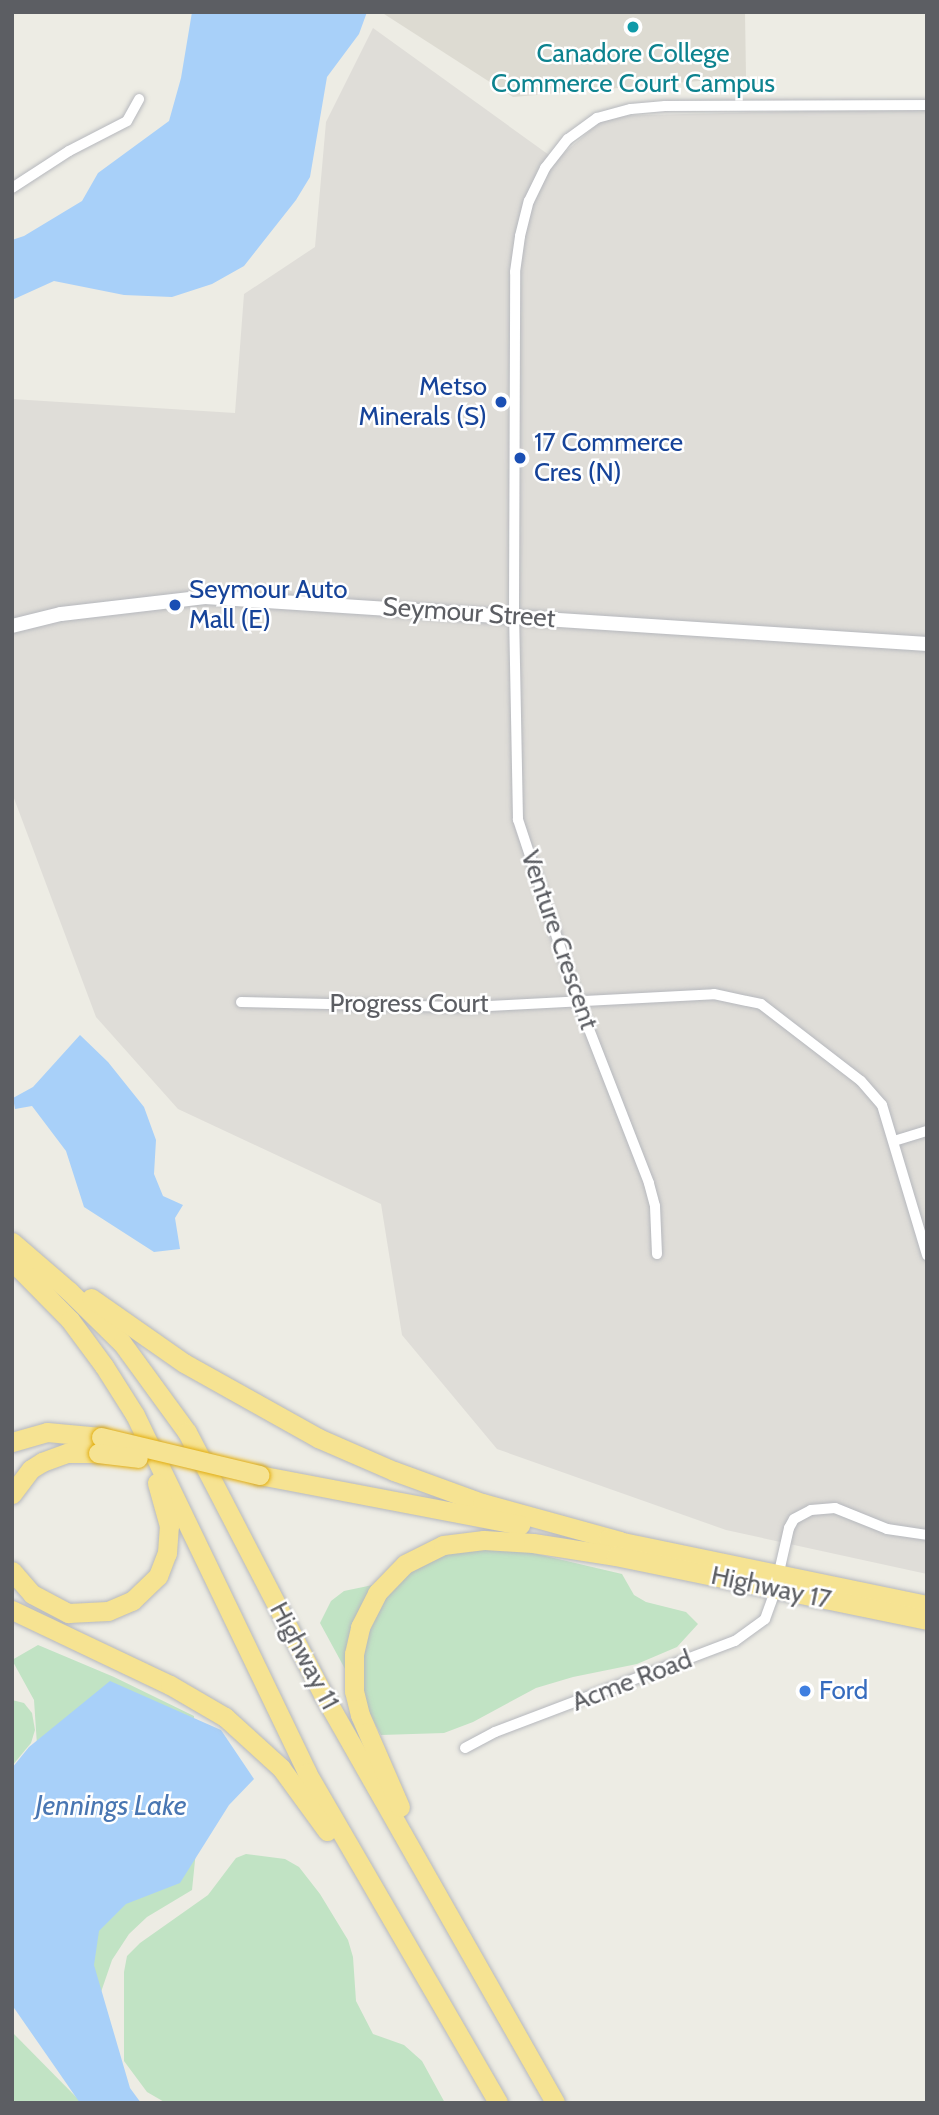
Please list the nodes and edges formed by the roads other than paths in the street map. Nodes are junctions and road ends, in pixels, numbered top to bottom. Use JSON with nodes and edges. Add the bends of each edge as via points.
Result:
{"nodes":[{"id":1,"x":139,"y":99,"type":"dead end"},
{"id":2,"x":927,"y":105,"type":"edge"},
{"id":3,"x":12,"y":188,"type":"edge"},
{"id":4,"x":514,"y":615,"type":"junction"},
{"id":5,"x":12,"y":626,"type":"edge"},
{"id":6,"x":927,"y":644,"type":"edge"},
{"id":7,"x":578,"y":1001,"type":"junction"},
{"id":8,"x":241,"y":1002,"type":"dead end"},
{"id":9,"x":927,"y":1131,"type":"edge"},
{"id":10,"x":894,"y":1141,"type":"junction"},
{"id":11,"x":12,"y":1241,"type":"edge"},
{"id":12,"x":657,"y":1254,"type":"dead end"},
{"id":13,"x":927,"y":1255,"type":"edge"},
{"id":14,"x":12,"y":1261,"type":"edge"},
{"id":15,"x":87,"y":1341,"type":"junction"},
{"id":16,"x":12,"y":1442,"type":"edge"},
{"id":17,"x":99,"y":1445,"type":"junction"},
{"id":18,"x":12,"y":1494,"type":"edge"},
{"id":19,"x":927,"y":1535,"type":"edge"},
{"id":20,"x":618,"y":1549,"type":"junction"},
{"id":21,"x":12,"y":1570,"type":"edge"},
{"id":22,"x":778,"y":1580,"type":"junction"},
{"id":23,"x":927,"y":1605,"type":"edge"},
{"id":24,"x":12,"y":1610,"type":"edge"},
{"id":25,"x":927,"y":1620,"type":"edge"},
{"id":26,"x":465,"y":1748,"type":"dead end"},
{"id":27,"x":485,"y":1981,"type":"junction"},
{"id":28,"x":444,"y":2011,"type":"junction"},
{"id":29,"x":498,"y":2103,"type":"edge"},
{"id":30,"x":555,"y":2103,"type":"edge"}],
"edges":[{"from":1,"to":3,"type":"street","via":[[127,121],[69,150]]},
{"from":2,"to":4,"type":"street","name":"Venture Crescent","via":[[631,109],[597,118],[568,139],[545,168],[530,201],[515,272]]},
{"from":4,"to":5,"type":"street","name":"Seymour Street","via":[[205,597],[61,614]]},
{"from":4,"to":6,"type":"street","name":"Seymour Street"},
{"from":4,"to":7,"type":"street","name":"Venture Crescent","via":[[518,820]]},
{"from":7,"to":8,"type":"street","name":"Progress Court","via":[[470,1007]]},
{"from":7,"to":10,"type":"street","name":"Progress Court","via":[[714,994],[761,1004],[861,1081],[882,1105]]},
{"from":7,"to":12,"type":"street","name":"Venture Crescent","via":[[649,1183]]},
{"from":9,"to":10,"type":"street"},
{"from":10,"to":13,"type":"street","name":"Progress Court"},
{"from":11,"to":20,"type":"highway","via":[[139,1334],[288,1423],[424,1482]]},
{"from":11,"to":27,"type":"highway","name":"Highway 11","via":[[122,1343],[182,1424],[323,1694]]},
{"from":14,"to":15,"type":"highway","name":"Highway 11"},
{"from":15,"to":21,"type":"highway","via":[[154,1475],[169,1526],[163,1564],[132,1601],[108,1611],[81,1614],[42,1602]]},
{"from":15,"to":28,"type":"highway","name":"Highway 11","via":[[140,1425],[307,1773]]},
{"from":16,"to":17,"type":"highway","via":[[47,1432]]},
{"from":17,"to":18,"type":"highway","via":[[42,1462]]},
{"from":17,"to":20,"type":"highway","bridge":true},
{"from":19,"to":22,"type":"street","name":"Acme Road","via":[[887,1529],[835,1508],[811,1510],[794,1519],[789,1528]]},
{"from":20,"to":22,"type":"highway","name":"Highway 17"},
{"from":20,"to":27,"type":"highway","via":[[502,1540],[443,1545],[395,1572],[377,1593],[360,1627],[353,1678],[364,1728]]},
{"from":22,"to":23,"type":"highway","name":"Highway 17"},
{"from":22,"to":25,"type":"highway","name":"Highway 17"},
{"from":22,"to":26,"type":"street","name":"Acme Road","via":[[765,1619],[735,1641],[495,1732]]},
{"from":24,"to":28,"type":"highway","via":[[200,1701],[258,1745],[314,1812]]},
{"from":27,"to":30,"type":"highway","name":"Highway 11"},
{"from":28,"to":29,"type":"highway","name":"Highway 11"}]}
